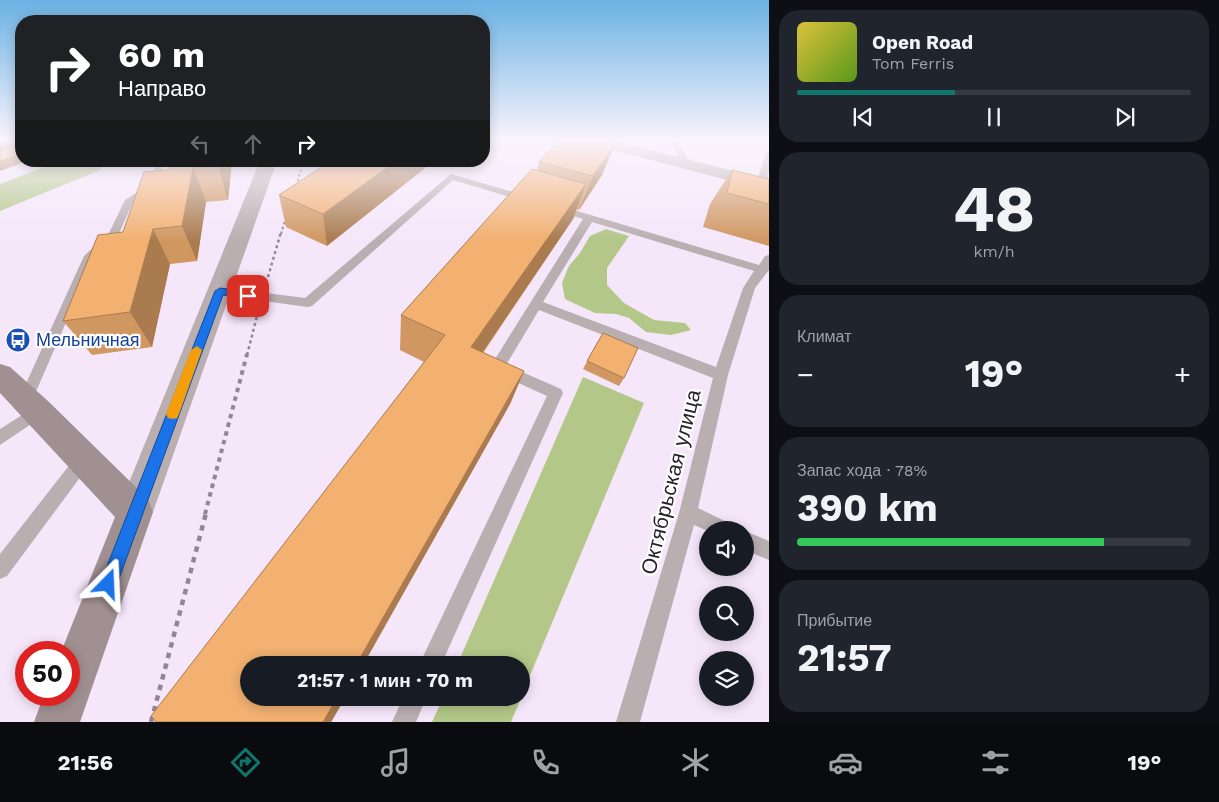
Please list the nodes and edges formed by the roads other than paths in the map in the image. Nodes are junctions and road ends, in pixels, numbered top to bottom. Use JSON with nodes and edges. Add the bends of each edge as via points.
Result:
{"nodes":[{"id":1,"x":156,"y":174,"type":"edge"},
{"id":2,"x":264,"y":174,"type":"edge"},
{"id":3,"x":722,"y":174,"type":"edge"},
{"id":4,"x":765,"y":185,"type":"edge"},
{"id":5,"x":589,"y":218,"type":"junction"},
{"id":6,"x":766,"y":264,"type":"edge"},
{"id":7,"x":220,"y":291,"type":"junction"},
{"id":8,"x":536,"y":304,"type":"junction"},
{"id":9,"x":721,"y":374,"type":"junction"},
{"id":10,"x":0,"y":375,"type":"edge"},
{"id":11,"x":32,"y":405,"type":"junction"},
{"id":12,"x":0,"y":438,"type":"edge"},
{"id":13,"x":84,"y":459,"type":"junction"},
{"id":14,"x":135,"y":512,"type":"junction"},
{"id":15,"x":688,"y":513,"type":"junction"},
{"id":16,"x":705,"y":521,"type":"edge"},
{"id":17,"x":754,"y":544,"type":"edge"},
{"id":18,"x":769,"y":551,"type":"edge"},
{"id":19,"x":0,"y":569,"type":"edge"},
{"id":20,"x":434,"y":656,"type":"edge"},
{"id":21,"x":80,"y":660,"type":"edge"},
{"id":22,"x":63,"y":706,"type":"edge"},
{"id":23,"x":411,"y":706,"type":"edge"},
{"id":24,"x":57,"y":722,"type":"edge"},
{"id":25,"x":404,"y":722,"type":"edge"},
{"id":26,"x":628,"y":722,"type":"edge"}],
"edges":[{"from":1,"to":11,"type":"lane","via":[[152,186],[128,202],[114,234],[89,256]]},
{"from":2,"to":7,"type":"street"},
{"from":3,"to":4,"type":"street"},
{"from":5,"to":6,"type":"lane"},
{"from":5,"to":7,"type":"lane","via":[[451,177],[308,303]]},
{"from":5,"to":8,"type":"lane"},
{"from":6,"to":9,"type":"lane","name":"Октябрьская улица","via":[[749,288]]},
{"from":7,"to":14,"type":"street"},
{"from":8,"to":9,"type":"lane"},
{"from":8,"to":20,"type":"lane","via":[[497,367],[556,393]]},
{"from":9,"to":15,"type":"lane","name":"Октябрьская улица"},
{"from":10,"to":11,"type":"main road"},
{"from":11,"to":12,"type":"lane"},
{"from":11,"to":13,"type":"main road"},
{"from":13,"to":14,"type":"main road"},
{"from":13,"to":19,"type":"lane"},
{"from":14,"to":21,"type":"main road"},
{"from":15,"to":16,"type":"lane"},
{"from":15,"to":26,"type":"lane","name":"Октябрьская улица"},
{"from":17,"to":18,"type":"lane"},
{"from":22,"to":24,"type":"main road"},
{"from":23,"to":25,"type":"lane"}]}
